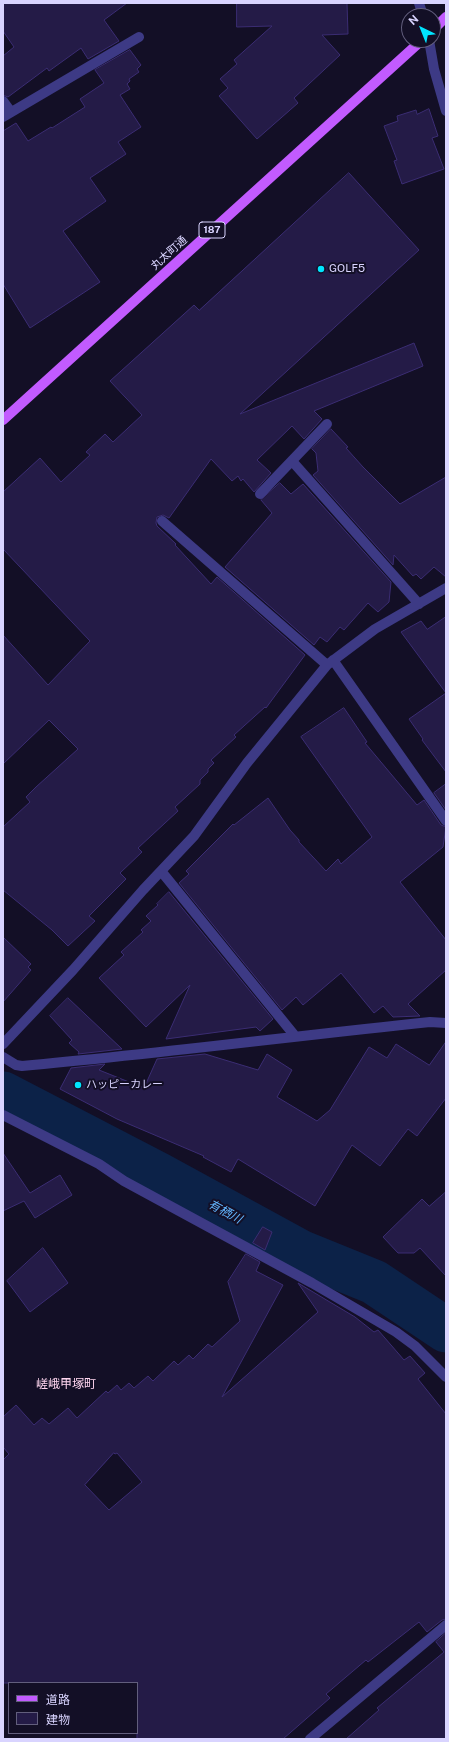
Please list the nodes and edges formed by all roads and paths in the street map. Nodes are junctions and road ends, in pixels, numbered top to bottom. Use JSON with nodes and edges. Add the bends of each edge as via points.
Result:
{"nodes":[{"id":1,"x":139,"y":37,"type":"dead end"},
{"id":2,"x":413,"y":48,"type":"edge"},
{"id":3,"x":430,"y":48,"type":"edge"},
{"id":4,"x":3,"y":101,"type":"edge"},
{"id":5,"x":446,"y":111,"type":"edge"},
{"id":6,"x":7,"y":115,"type":"edge"},
{"id":7,"x":3,"y":420,"type":"edge"},
{"id":8,"x":327,"y":424,"type":"dead end"},
{"id":9,"x":292,"y":461,"type":"junction"},
{"id":10,"x":260,"y":494,"type":"dead end"},
{"id":11,"x":162,"y":522,"type":"dead end"},
{"id":12,"x":446,"y":588,"type":"edge"},
{"id":13,"x":419,"y":604,"type":"junction"},
{"id":14,"x":330,"y":662,"type":"junction"},
{"id":15,"x":446,"y":821,"type":"edge"},
{"id":16,"x":161,"y":871,"type":"junction"},
{"id":17,"x":446,"y":1023,"type":"edge"},
{"id":18,"x":295,"y":1036,"type":"junction"},
{"id":19,"x":3,"y":1044,"type":"edge"},
{"id":20,"x":3,"y":1057,"type":"edge"},
{"id":21,"x":3,"y":1115,"type":"edge"},
{"id":22,"x":446,"y":1377,"type":"edge"},
{"id":23,"x":446,"y":1625,"type":"edge"},
{"id":24,"x":310,"y":1739,"type":"edge"}],
"edges":[{"from":1,"to":6,"type":"street"},
{"from":2,"to":7,"type":"main road","name":"丸太町通","number":"187"},
{"from":3,"to":5,"type":"street"},
{"from":4,"to":6,"type":"street"},
{"from":8,"to":9,"type":"street"},
{"from":9,"to":10,"type":"street"},
{"from":9,"to":13,"type":"street"},
{"from":11,"to":14,"type":"street"},
{"from":12,"to":13,"type":"street"},
{"from":13,"to":14,"type":"street","via":[[375,629]]},
{"from":14,"to":15,"type":"street"},
{"from":14,"to":16,"type":"street","via":[[247,763],[194,836]]},
{"from":16,"to":18,"type":"street"},
{"from":16,"to":19,"type":"street"},
{"from":17,"to":18,"type":"street","via":[[430,1022]]},
{"from":18,"to":20,"type":"street","via":[[98,1060],[22,1066]]},
{"from":21,"to":22,"type":"street","via":[[98,1164],[124,1181],[383,1324],[415,1346]]},
{"from":23,"to":24,"type":"street"}]}
